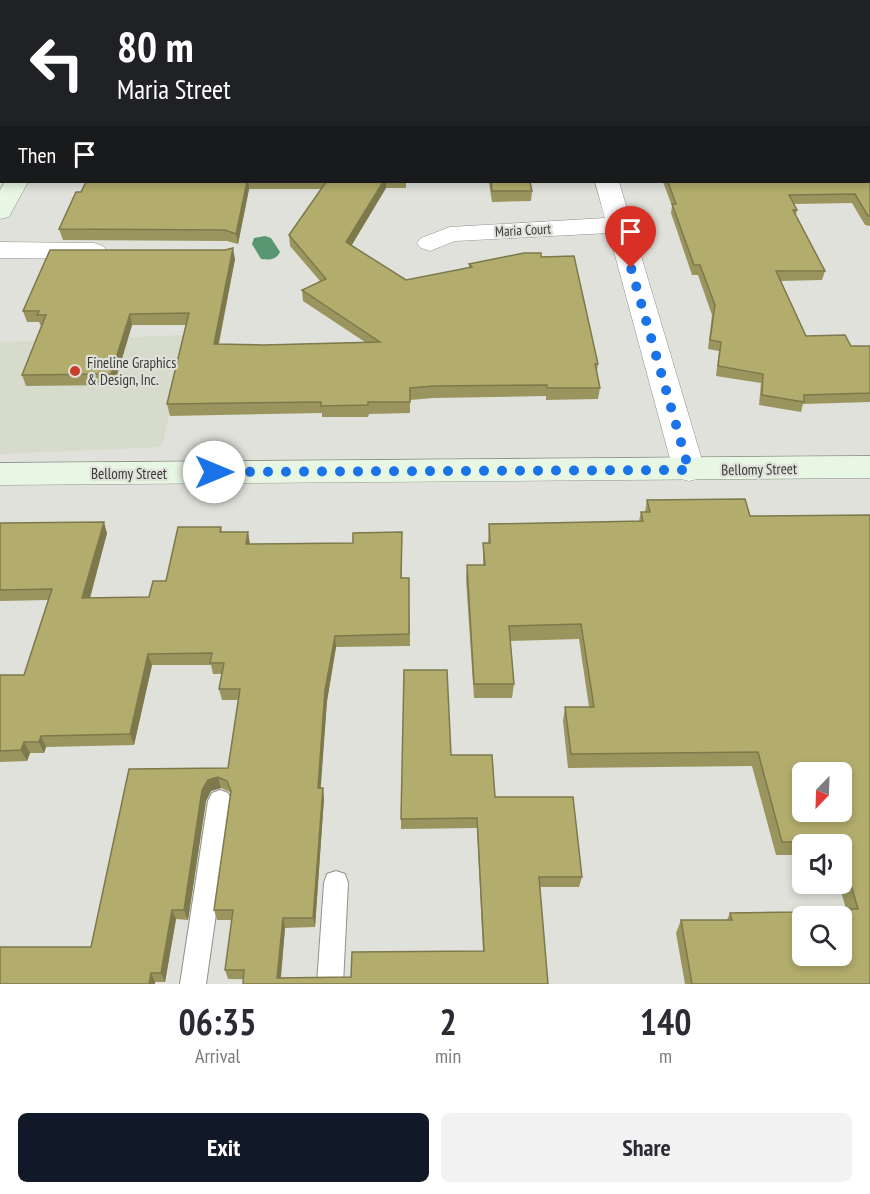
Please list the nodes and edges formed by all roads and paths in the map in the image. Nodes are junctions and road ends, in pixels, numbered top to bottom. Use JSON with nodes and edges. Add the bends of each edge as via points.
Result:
{"nodes":[{"id":1,"x":15,"y":183,"type":"edge"},
{"id":2,"x":607,"y":183,"type":"edge"},
{"id":3,"x":0,"y":212,"type":"edge"},
{"id":4,"x":618,"y":225,"type":"junction"},
{"id":5,"x":430,"y":243,"type":"dead end"},
{"id":6,"x":0,"y":250,"type":"edge"},
{"id":7,"x":120,"y":251,"type":"edge"},
{"id":8,"x":870,"y":467,"type":"edge"},
{"id":9,"x":689,"y":470,"type":"junction"},
{"id":10,"x":0,"y":474,"type":"edge"},
{"id":11,"x":220,"y":801,"type":"dead end"},
{"id":12,"x":336,"y":883,"type":"dead end"},
{"id":13,"x":194,"y":984,"type":"edge"},
{"id":14,"x":330,"y":984,"type":"edge"}],
"edges":[{"from":1,"to":3,"type":"main road"},
{"from":2,"to":4,"type":"street"},
{"from":4,"to":5,"type":"street","name":"Maria Court","via":[[450,234]]},
{"from":4,"to":9,"type":"street"},
{"from":6,"to":7,"type":"street"},
{"from":8,"to":9,"type":"main road","name":"Bellomy Street"},
{"from":9,"to":10,"type":"main road","name":"Bellomy Street"},
{"from":11,"to":13,"type":"lane"},
{"from":12,"to":14,"type":"lane"}]}
